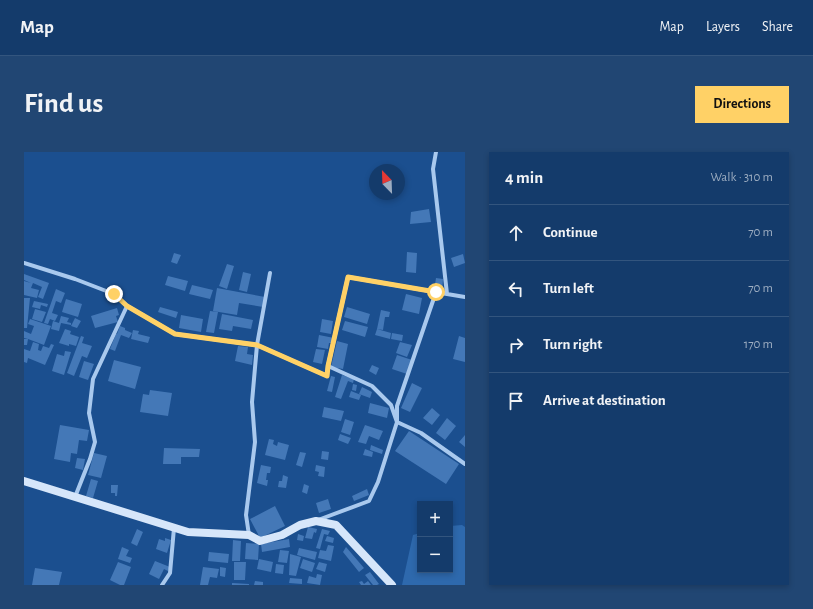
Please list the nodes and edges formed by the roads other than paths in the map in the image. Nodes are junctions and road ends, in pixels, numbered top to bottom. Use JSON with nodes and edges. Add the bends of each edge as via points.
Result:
{"nodes":[{"id":1,"x":436,"y":152,"type":"edge"},
{"id":2,"x":24,"y":263,"type":"edge"},
{"id":3,"x":270,"y":273,"type":"dead end"},
{"id":4,"x":436,"y":292,"type":"junction"},
{"id":5,"x":447,"y":294,"type":"junction"},
{"id":6,"x":465,"y":297,"type":"edge"},
{"id":7,"x":127,"y":306,"type":"junction"},
{"id":8,"x":257,"y":345,"type":"junction"},
{"id":9,"x":328,"y":366,"type":"junction"},
{"id":10,"x":397,"y":422,"type":"junction"},
{"id":11,"x":465,"y":464,"type":"edge"},
{"id":12,"x":24,"y":481,"type":"edge"},
{"id":13,"x":76,"y":497,"type":"junction"},
{"id":14,"x":316,"y":521,"type":"junction"},
{"id":15,"x":174,"y":528,"type":"junction"},
{"id":16,"x":249,"y":535,"type":"junction"},
{"id":17,"x":162,"y":585,"type":"edge"},
{"id":18,"x":392,"y":585,"type":"edge"}],
"edges":[{"from":1,"to":5,"type":"street","via":[[433,169]]},
{"from":2,"to":7,"type":"street","via":[[114,294]]},
{"from":3,"to":8,"type":"street"},
{"from":4,"to":5,"type":"street"},
{"from":4,"to":9,"type":"street","via":[[348,277]]},
{"from":4,"to":10,"type":"street","via":[[397,406]]},
{"from":5,"to":6,"type":"street"},
{"from":7,"to":8,"type":"street","via":[[175,334]]},
{"from":7,"to":13,"type":"street","via":[[93,379],[89,413],[95,442]]},
{"from":8,"to":9,"type":"street","via":[[327,376]]},
{"from":8,"to":16,"type":"street","via":[[252,402],[255,442],[246,515]]},
{"from":9,"to":10,"type":"street","via":[[372,386],[391,405]]},
{"from":10,"to":11,"type":"street","via":[[421,434]]},
{"from":10,"to":14,"type":"street","via":[[378,482],[369,501]]},
{"from":12,"to":13,"type":"street"},
{"from":13,"to":15,"type":"street"},
{"from":14,"to":16,"type":"street","via":[[260,541]]},
{"from":14,"to":18,"type":"street","via":[[336,526]]},
{"from":15,"to":16,"type":"street","via":[[188,532]]},
{"from":15,"to":17,"type":"street","via":[[170,573]]}]}
